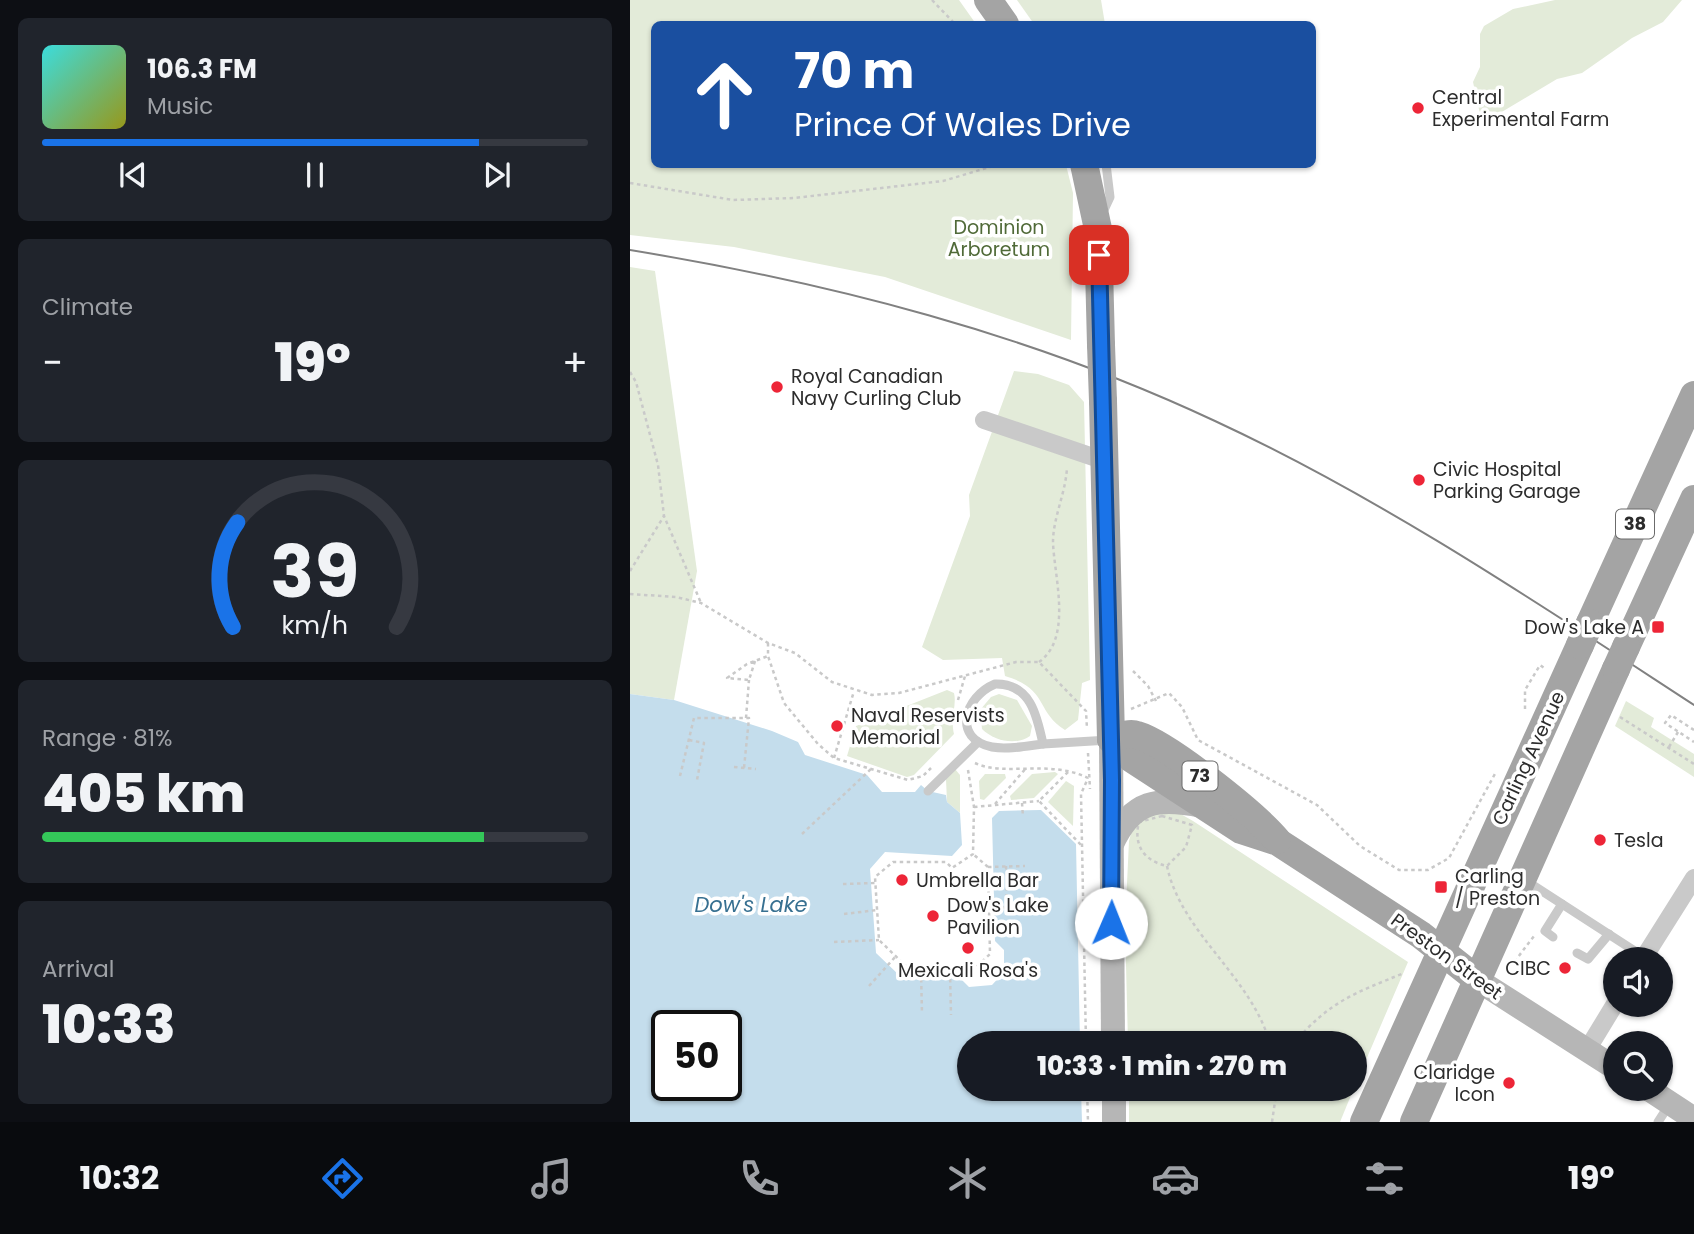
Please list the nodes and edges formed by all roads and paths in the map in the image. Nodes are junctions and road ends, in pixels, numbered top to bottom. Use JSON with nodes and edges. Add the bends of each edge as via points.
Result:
{"nodes":[{"id":1,"x":932,"y":0,"type":"edge"},
{"id":2,"x":988,"y":0,"type":"edge"},
{"id":3,"x":951,"y":21,"type":"edge"},
{"id":4,"x":1003,"y":21,"type":"edge"},
{"id":5,"x":987,"y":168,"type":"edge"},
{"id":6,"x":1085,"y":168,"type":"edge"},
{"id":7,"x":1106,"y":168,"type":"edge"},
{"id":8,"x":630,"y":183,"type":"edge"},
{"id":9,"x":1097,"y":223,"type":"junction"},
{"id":10,"x":630,"y":372,"type":"edge"},
{"id":11,"x":1694,"y":395,"type":"edge"},
{"id":12,"x":984,"y":420,"type":"dead end"},
{"id":13,"x":1687,"y":427,"type":"edge"},
{"id":14,"x":1068,"y":446,"type":"junction"},
{"id":15,"x":1105,"y":461,"type":"junction"},
{"id":16,"x":1694,"y":499,"type":"edge"},
{"id":17,"x":664,"y":516,"type":"junction"},
{"id":18,"x":630,"y":571,"type":"edge"},
{"id":19,"x":630,"y":594,"type":"edge"},
{"id":20,"x":701,"y":603,"type":"junction"},
{"id":21,"x":768,"y":643,"type":"junction"},
{"id":22,"x":768,"y":656,"type":"junction"},
{"id":23,"x":755,"y":661,"type":"junction"},
{"id":24,"x":1039,"y":662,"type":"junction"},
{"id":25,"x":1540,"y":665,"type":"dead end"},
{"id":26,"x":749,"y":680,"type":"junction"},
{"id":27,"x":854,"y":690,"type":"junction"},
{"id":28,"x":1135,"y":709,"type":"dead end"},
{"id":29,"x":1525,"y":711,"type":"dead end"},
{"id":30,"x":1615,"y":714,"type":"dead end"},
{"id":31,"x":746,"y":718,"type":"junction"},
{"id":32,"x":1694,"y":730,"type":"edge"},
{"id":33,"x":1678,"y":732,"type":"junction"},
{"id":34,"x":689,"y":740,"type":"junction"},
{"id":35,"x":1099,"y":741,"type":"junction"},
{"id":36,"x":978,"y":742,"type":"junction"},
{"id":37,"x":1694,"y":743,"type":"edge"},
{"id":38,"x":1043,"y":744,"type":"junction"},
{"id":39,"x":1668,"y":747,"type":"junction"},
{"id":40,"x":965,"y":753,"type":"junction"},
{"id":41,"x":834,"y":758,"type":"junction"},
{"id":42,"x":1694,"y":764,"type":"edge"},
{"id":43,"x":933,"y":766,"type":"dead end"},
{"id":44,"x":1500,"y":766,"type":"dead end"},
{"id":45,"x":734,"y":767,"type":"dead end"},
{"id":46,"x":1027,"y":767,"type":"junction"},
{"id":47,"x":744,"y":768,"type":"junction"},
{"id":48,"x":756,"y":769,"type":"dead end"},
{"id":49,"x":871,"y":769,"type":"junction"},
{"id":50,"x":1069,"y":771,"type":"junction"},
{"id":51,"x":680,"y":776,"type":"dead end"},
{"id":52,"x":1088,"y":778,"type":"junction"},
{"id":53,"x":697,"y":780,"type":"dead end"},
{"id":54,"x":928,"y":791,"type":"dead end"},
{"id":55,"x":1040,"y":801,"type":"junction"},
{"id":56,"x":1022,"y":803,"type":"junction"},
{"id":57,"x":994,"y":805,"type":"junction"},
{"id":58,"x":1204,"y":806,"type":"junction"},
{"id":59,"x":974,"y":807,"type":"junction"},
{"id":60,"x":1023,"y":817,"type":"dead end"},
{"id":61,"x":802,"y":834,"type":"dead end"},
{"id":62,"x":1278,"y":842,"type":"junction"},
{"id":63,"x":1082,"y":845,"type":"junction"},
{"id":64,"x":1111,"y":845,"type":"junction"},
{"id":65,"x":973,"y":854,"type":"junction"},
{"id":66,"x":1006,"y":866,"type":"junction"},
{"id":67,"x":1025,"y":866,"type":"dead end"},
{"id":68,"x":1167,"y":866,"type":"junction"},
{"id":69,"x":988,"y":867,"type":"junction"},
{"id":70,"x":1694,"y":878,"type":"edge"},
{"id":71,"x":1525,"y":880,"type":"junction"},
{"id":72,"x":876,"y":883,"type":"junction"},
{"id":73,"x":843,"y":884,"type":"dead end"},
{"id":74,"x":1562,"y":904,"type":"junction"},
{"id":75,"x":1030,"y":907,"type":"dead end"},
{"id":76,"x":989,"y":908,"type":"junction"},
{"id":77,"x":1007,"y":908,"type":"junction"},
{"id":78,"x":877,"y":911,"type":"junction"},
{"id":79,"x":844,"y":914,"type":"dead end"},
{"id":80,"x":1609,"y":934,"type":"junction"},
{"id":81,"x":1553,"y":937,"type":"dead end"},
{"id":82,"x":879,"y":940,"type":"junction"},
{"id":83,"x":834,"y":942,"type":"dead end"},
{"id":84,"x":1628,"y":947,"type":"edge"},
{"id":85,"x":1651,"y":947,"type":"edge"},
{"id":86,"x":1441,"y":948,"type":"junction"},
{"id":87,"x":1577,"y":953,"type":"dead end"},
{"id":88,"x":896,"y":956,"type":"junction"},
{"id":89,"x":921,"y":972,"type":"junction"},
{"id":90,"x":950,"y":972,"type":"junction"},
{"id":91,"x":1404,"y":973,"type":"dead end"},
{"id":92,"x":1479,"y":981,"type":"junction"},
{"id":93,"x":869,"y":986,"type":"dead end"},
{"id":94,"x":922,"y":1013,"type":"dead end"},
{"id":95,"x":951,"y":1015,"type":"dead end"},
{"id":96,"x":1607,"y":1017,"type":"edge"},
{"id":97,"x":1086,"y":1031,"type":"edge"},
{"id":98,"x":1113,"y":1031,"type":"edge"},
{"id":99,"x":1265,"y":1031,"type":"edge"},
{"id":100,"x":1305,"y":1031,"type":"edge"},
{"id":101,"x":1587,"y":1050,"type":"junction"},
{"id":102,"x":1603,"y":1060,"type":"edge"},
{"id":103,"x":1087,"y":1101,"type":"edge"},
{"id":104,"x":1114,"y":1101,"type":"edge"},
{"id":105,"x":1275,"y":1101,"type":"edge"},
{"id":106,"x":1664,"y":1113,"type":"edge"},
{"id":107,"x":1694,"y":1119,"type":"edge"},
{"id":108,"x":1088,"y":1122,"type":"edge"},
{"id":109,"x":1114,"y":1122,"type":"edge"},
{"id":110,"x":1272,"y":1122,"type":"edge"},
{"id":111,"x":1364,"y":1122,"type":"edge"},
{"id":112,"x":1415,"y":1122,"type":"edge"}],
"edges":[{"from":1,"to":3,"type":"path"},
{"from":2,"to":4,"type":"main road"},
{"from":5,"to":8,"type":"path","via":[[943,181],[793,198],[733,200]]},
{"from":6,"to":9,"type":"main road"},
{"from":7,"to":9,"type":"lane","via":[[1110,197]]},
{"from":9,"to":15,"type":"main road","bridge":true},
{"from":10,"to":17,"type":"path","via":[[658,465]]},
{"from":11,"to":13,"type":"main road","name":"Carling Avenue","number":"38"},
{"from":12,"to":14,"type":"street"},
{"from":13,"to":86,"type":"main road","name":"Carling Avenue","number":"38"},
{"from":14,"to":15,"type":"street"},
{"from":14,"to":24,"type":"path","via":[[1063,500],[1053,540],[1059,578],[1057,627],[1052,648]]},
{"from":15,"to":35,"type":"main road"},
{"from":16,"to":71,"type":"main road","number":"38"},
{"from":17,"to":18,"type":"path"},
{"from":17,"to":20,"type":"path"},
{"from":19,"to":20,"type":"path"},
{"from":20,"to":21,"type":"path"},
{"from":21,"to":22,"type":"path"},
{"from":21,"to":27,"type":"path","via":[[796,653],[832,681]]},
{"from":22,"to":23,"type":"path"},
{"from":22,"to":41,"type":"path","via":[[784,703]]},
{"from":23,"to":26,"type":"path"},
{"from":23,"to":26,"type":"path","via":[[727,678]]},
{"from":24,"to":27,"type":"path","via":[[1016,662],[885,696]]},
{"from":24,"to":35,"type":"path","via":[[1086,711]]},
{"from":25,"to":29,"type":"path","via":[[1525,691]]},
{"from":26,"to":31,"type":"path"},
{"from":27,"to":41,"type":"path"},
{"from":28,"to":44,"type":"path","via":[[1169,693],[1182,707],[1198,740],[1317,805],[1360,846],[1399,870],[1429,870],[1449,858]]},
{"from":30,"to":39,"type":"path"},
{"from":31,"to":34,"type":"path","via":[[694,718]]},
{"from":31,"to":47,"type":"path"},
{"from":32,"to":33,"type":"path","via":[[1671,715],[1665,723]]},
{"from":33,"to":37,"type":"path"},
{"from":33,"to":39,"type":"path"},
{"from":34,"to":51,"type":"path"},
{"from":34,"to":53,"type":"path","via":[[704,743]]},
{"from":35,"to":38,"type":"lane"},
{"from":35,"to":52,"type":"path"},
{"from":35,"to":58,"type":"main road","name":"Preston Street","number":"73"},
{"from":35,"to":62,"type":"main road","name":"Preston Street","number":"73","via":[[1134,733],[1154,742],[1253,813]]},
{"from":35,"to":64,"type":"main road"},
{"from":36,"to":38,"type":"lane","via":[[993,747]]},
{"from":36,"to":38,"type":"lane","via":[[967,724],[970,703],[985,688],[1007,684],[1030,701]]},
{"from":36,"to":40,"type":"lane"},
{"from":39,"to":42,"type":"path"},
{"from":40,"to":46,"type":"path","via":[[982,766]]},
{"from":40,"to":54,"type":"lane"},
{"from":40,"to":59,"type":"path"},
{"from":41,"to":49,"type":"path"},
{"from":43,"to":49,"type":"path","via":[[923,776],[908,780]]},
{"from":45,"to":47,"type":"path"},
{"from":46,"to":50,"type":"path"},
{"from":46,"to":57,"type":"path"},
{"from":47,"to":48,"type":"path"},
{"from":49,"to":61,"type":"path"},
{"from":50,"to":52,"type":"path"},
{"from":50,"to":55,"type":"path"},
{"from":52,"to":63,"type":"path","via":[[1081,794]]},
{"from":55,"to":56,"type":"path"},
{"from":55,"to":63,"type":"path"},
{"from":56,"to":57,"type":"path"},
{"from":56,"to":60,"type":"path"},
{"from":57,"to":59,"type":"path"},
{"from":58,"to":62,"type":"main road","name":"Preston Street","number":"73","via":[[1241,830]]},
{"from":58,"to":64,"type":"main road","via":[[1163,800],[1145,805],[1124,824]]},
{"from":59,"to":65,"type":"path"},
{"from":62,"to":86,"type":"main road","name":"Preston Street","number":"73"},
{"from":63,"to":97,"type":"path"},
{"from":64,"to":98,"type":"main road"},
{"from":65,"to":69,"type":"path"},
{"from":65,"to":72,"type":"path","via":[[952,868],[946,862],[893,862],[875,877]]},
{"from":66,"to":67,"type":"path"},
{"from":66,"to":69,"type":"path"},
{"from":66,"to":77,"type":"path"},
{"from":68,"to":68,"type":"path","via":[[1146,857],[1140,849],[1139,822],[1162,816],[1192,825],[1186,847]]},
{"from":68,"to":99,"type":"path","via":[[1186,912],[1242,985]]},
{"from":69,"to":76,"type":"path"},
{"from":70,"to":85,"type":"street"},
{"from":71,"to":74,"type":"lane"},
{"from":71,"to":92,"type":"main road","number":"38"},
{"from":72,"to":73,"type":"path"},
{"from":72,"to":78,"type":"path"},
{"from":74,"to":80,"type":"lane"},
{"from":74,"to":81,"type":"lane","via":[[1545,931]]},
{"from":75,"to":77,"type":"path"},
{"from":76,"to":77,"type":"path"},
{"from":76,"to":90,"type":"path","via":[[990,954],[971,972]]},
{"from":78,"to":79,"type":"path"},
{"from":78,"to":82,"type":"path"},
{"from":80,"to":84,"type":"lane"},
{"from":80,"to":87,"type":"lane","via":[[1588,958]]},
{"from":82,"to":83,"type":"path"},
{"from":82,"to":88,"type":"path"},
{"from":86,"to":92,"type":"main road","name":"Preston Street","number":"73"},
{"from":86,"to":111,"type":"main road","name":"Carling Avenue","number":"38"},
{"from":88,"to":89,"type":"path","via":[[912,972]]},
{"from":88,"to":93,"type":"path"},
{"from":89,"to":90,"type":"path"},
{"from":89,"to":94,"type":"path"},
{"from":90,"to":95,"type":"path"},
{"from":91,"to":100,"type":"path","via":[[1340,1000]]},
{"from":92,"to":101,"type":"main road","name":"Preston Street","number":"73"},
{"from":92,"to":112,"type":"main road","number":"38"},
{"from":96,"to":101,"type":"street"},
{"from":101,"to":102,"type":"main road","name":"Preston Street","number":"73"},
{"from":103,"to":108,"type":"path"},
{"from":104,"to":109,"type":"main road"},
{"from":105,"to":110,"type":"path"},
{"from":106,"to":107,"type":"main road"}]}
